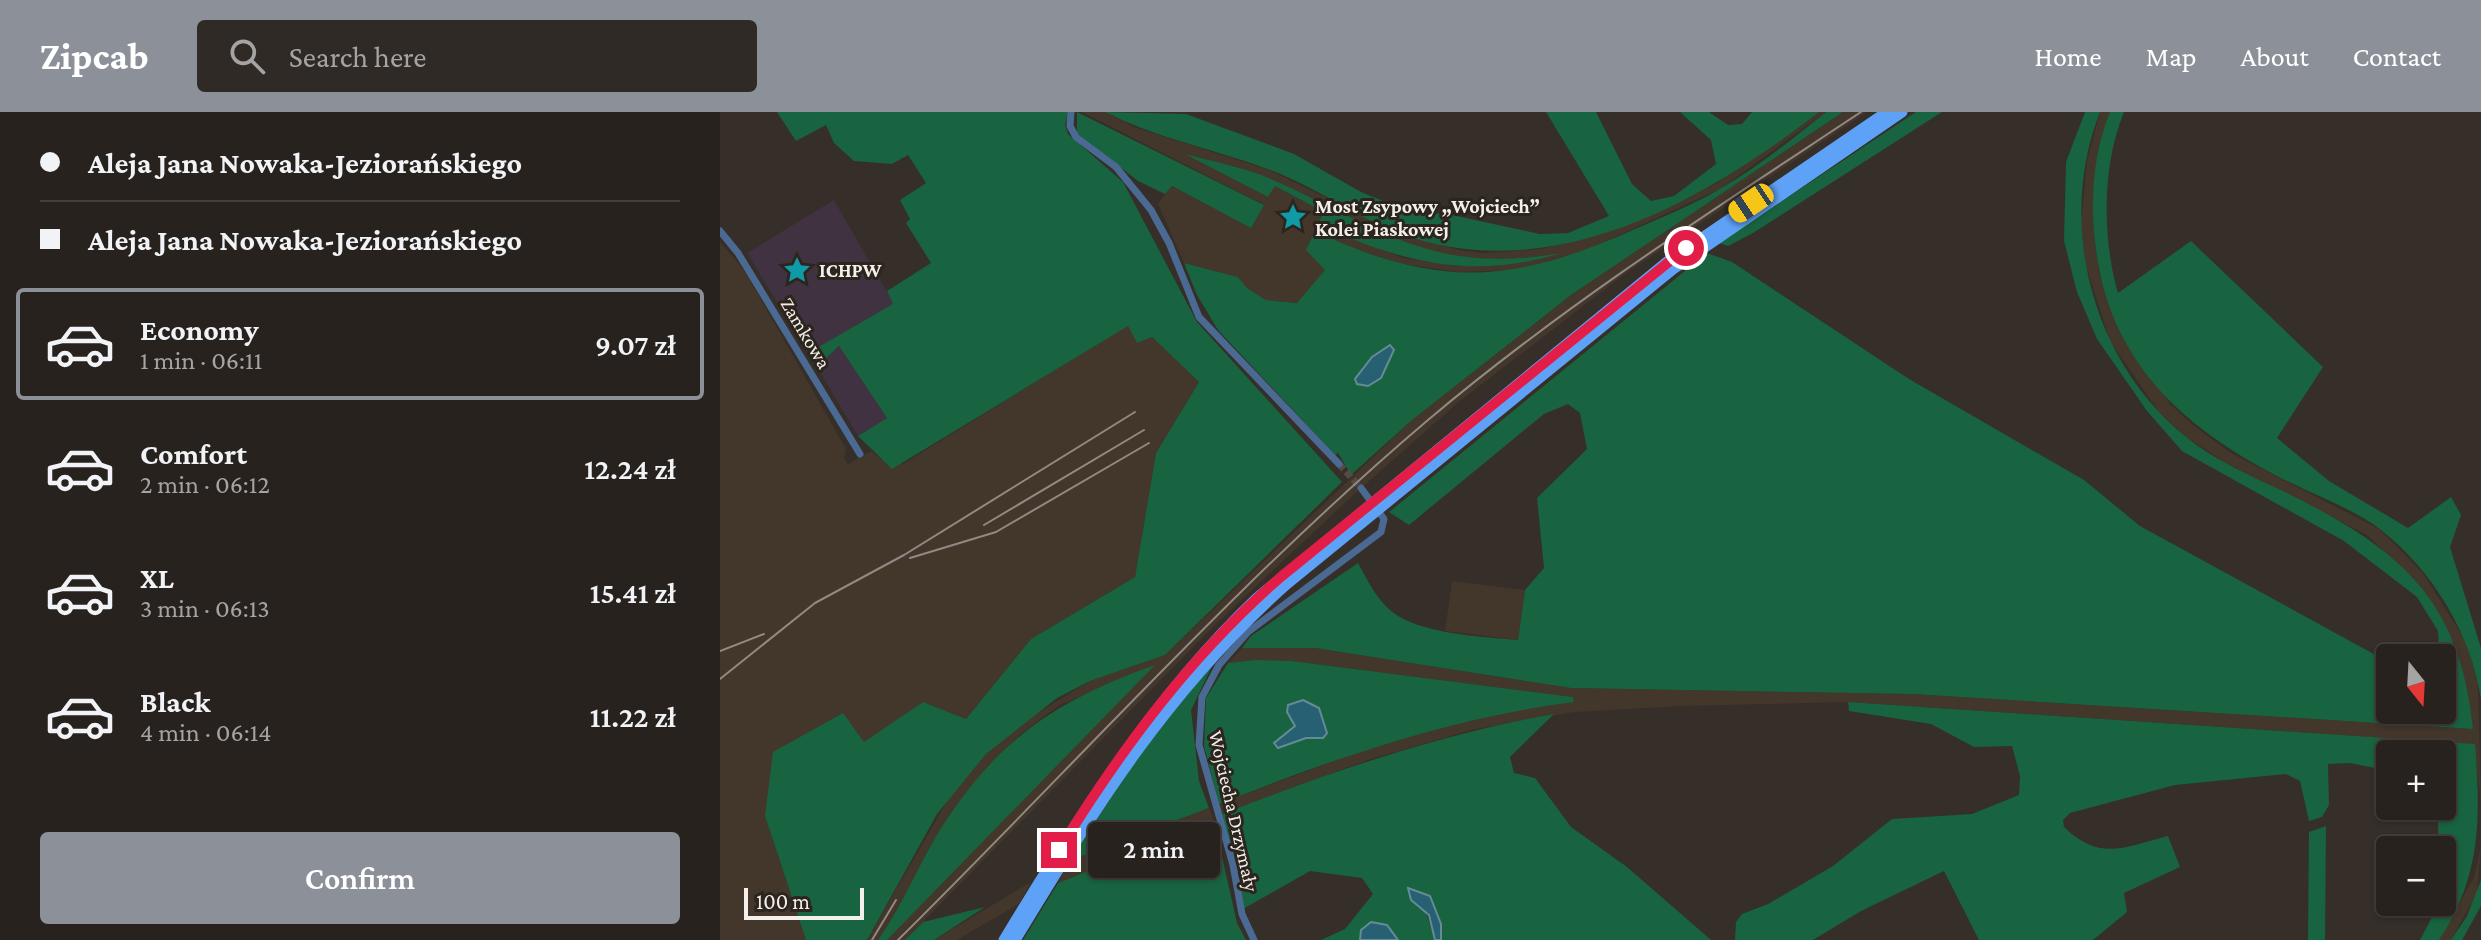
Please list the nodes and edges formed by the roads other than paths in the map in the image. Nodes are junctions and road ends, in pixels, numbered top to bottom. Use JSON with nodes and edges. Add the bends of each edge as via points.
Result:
{"nodes":[{"id":1,"x":1071,"y":112,"type":"edge"},
{"id":2,"x":1887,"y":112,"type":"edge"},
{"id":3,"x":1902,"y":112,"type":"edge"},
{"id":4,"x":720,"y":231,"type":"edge"},
{"id":5,"x":860,"y":454,"type":"dead end"},
{"id":6,"x":1339,"y":464,"type":"tunnel mouth"},
{"id":7,"x":1361,"y":488,"type":"tunnel mouth"},
{"id":8,"x":1376,"y":506,"type":"junction"},
{"id":9,"x":1004,"y":940,"type":"edge"},
{"id":10,"x":1015,"y":940,"type":"edge"},
{"id":11,"x":1254,"y":940,"type":"edge"}],
"edges":[{"from":1,"to":6,"type":"street","via":[[1076,137],[1116,167],[1151,210],[1199,317]]},
{"from":2,"to":8,"type":"main road","via":[[1704,234]]},
{"from":3,"to":8,"type":"main road","via":[[1697,251]]},
{"from":4,"to":5,"type":"street","name":"Zamkowa","via":[[747,266]]},
{"from":7,"to":11,"type":"street","name":"Wojciecha Drzymały","via":[[1384,519],[1381,532],[1240,639],[1219,665],[1200,705],[1201,754],[1242,914]]},
{"from":8,"to":9,"type":"main road","via":[[1257,598],[1169,692],[1095,792]]},
{"from":8,"to":10,"type":"main road","via":[[1253,614],[1176,697],[1126,762]]}]}
